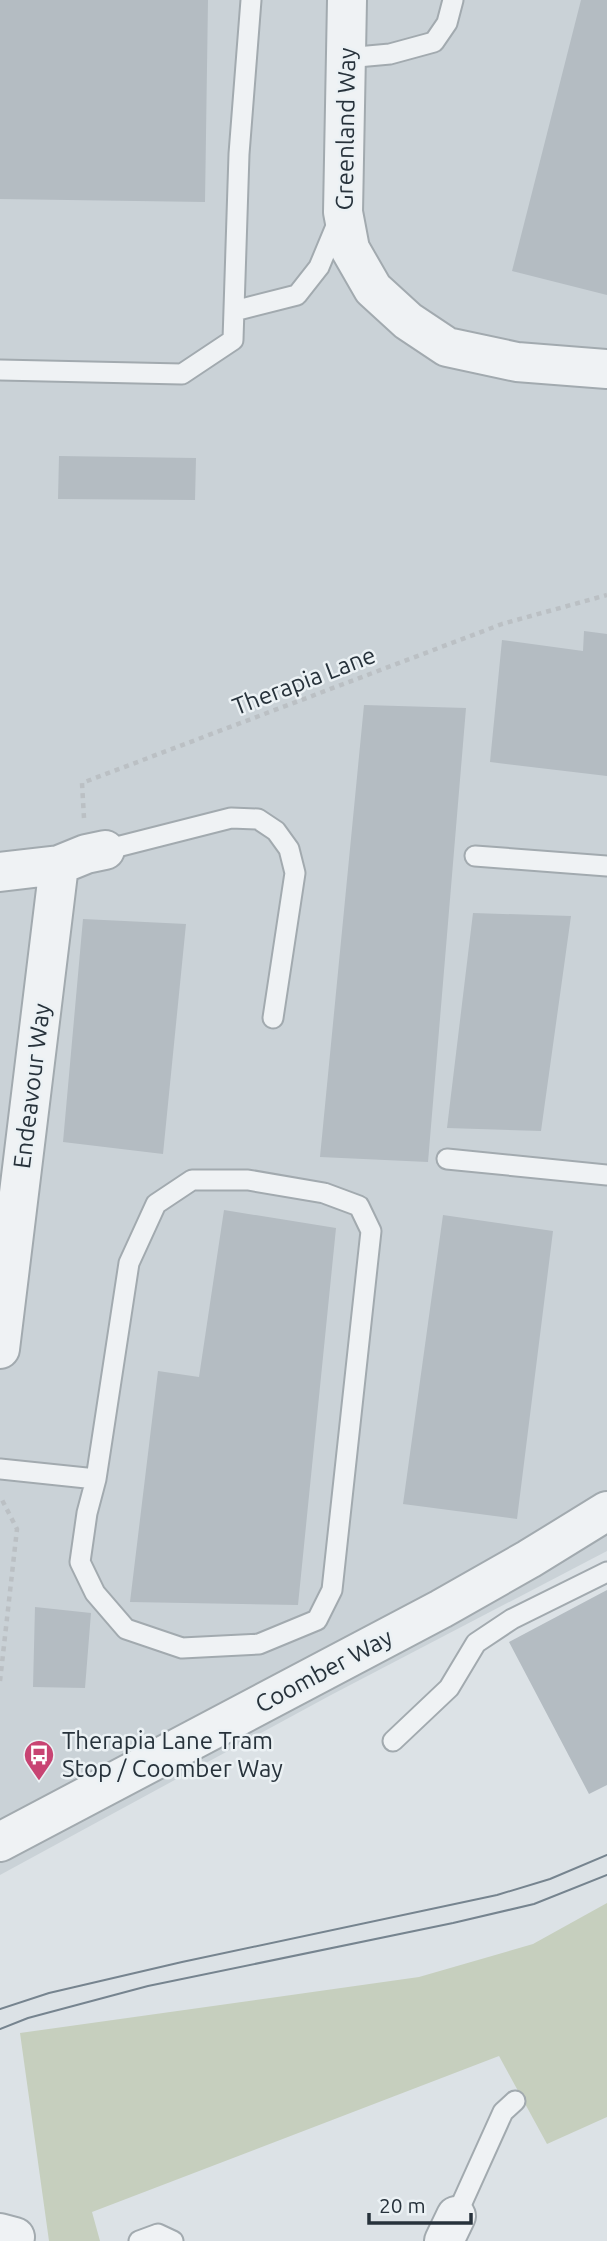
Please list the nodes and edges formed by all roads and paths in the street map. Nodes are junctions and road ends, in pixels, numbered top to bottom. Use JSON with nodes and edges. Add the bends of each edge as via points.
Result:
{"nodes":[{"id":1,"x":251,"y":0,"type":"edge"},
{"id":2,"x":347,"y":0,"type":"edge"},
{"id":3,"x":453,"y":0,"type":"edge"},
{"id":4,"x":346,"y":58,"type":"junction"},
{"id":5,"x":342,"y":212,"type":"junction"},
{"id":6,"x":234,"y":311,"type":"junction"},
{"id":7,"x":607,"y":369,"type":"edge"},
{"id":8,"x":0,"y":370,"type":"edge"},
{"id":9,"x":607,"y":596,"type":"edge"},
{"id":10,"x":83,"y":856,"type":"junction"},
{"id":11,"x":475,"y":856,"type":"dead end"},
{"id":12,"x":607,"y":866,"type":"edge"},
{"id":13,"x":0,"y":872,"type":"edge"},
{"id":14,"x":273,"y":1018,"type":"dead end"},
{"id":15,"x":447,"y":1159,"type":"dead end"},
{"id":16,"x":607,"y":1175,"type":"edge"},
{"id":17,"x":0,"y":1349,"type":"edge"},
{"id":18,"x":0,"y":1469,"type":"edge"},
{"id":19,"x":96,"y":1479,"type":"junction"},
{"id":20,"x":0,"y":1496,"type":"edge"},
{"id":21,"x":607,"y":1511,"type":"edge"},
{"id":22,"x":607,"y":1572,"type":"edge"},
{"id":23,"x":0,"y":1681,"type":"edge"},
{"id":24,"x":393,"y":1741,"type":"dead end"},
{"id":25,"x":0,"y":1842,"type":"edge"},
{"id":26,"x":515,"y":2101,"type":"dead end"},
{"id":27,"x":450,"y":2228,"type":"edge"},
{"id":28,"x":139,"y":2241,"type":"edge"},
{"id":29,"x":173,"y":2241,"type":"edge"}],
"edges":[{"from":1,"to":6,"type":"lane","via":[[239,155]]},
{"from":2,"to":4,"type":"street","name":"Greenland Way"},
{"from":3,"to":4,"type":"lane","via":[[447,23],[434,42],[390,54]]},
{"from":4,"to":5,"type":"street","name":"Greenland Way"},
{"from":5,"to":6,"type":"lane","via":[[319,267],[297,295]]},
{"from":5,"to":7,"type":"street","name":"Greenland Way","via":[[350,249],[373,289],[408,321],[447,347],[517,362]]},
{"from":6,"to":8,"type":"lane","via":[[233,340],[182,374]]},
{"from":9,"to":10,"type":"path","name":"Therapia Lane","via":[[502,624],[82,783]]},
{"from":10,"to":13,"type":"street"},
{"from":10,"to":14,"type":"lane","via":[[231,818],[258,819],[276,831],[289,849],[295,873]]},
{"from":10,"to":17,"type":"street","name":"Endeavour Way"},
{"from":11,"to":12,"type":"lane"},
{"from":15,"to":16,"type":"lane"},
{"from":18,"to":19,"type":"lane"},
{"from":19,"to":19,"type":"lane","via":[[80,1562],[94,1593],[125,1629],[182,1648],[259,1644],[317,1620],[332,1590],[370,1245],[371,1231],[359,1206],[324,1193],[248,1180],[192,1180],[156,1205],[129,1263]]},
{"from":20,"to":23,"type":"path","via":[[17,1529]]},
{"from":21,"to":25,"type":"street","name":"Coomber Way","via":[[441,1609]]},
{"from":22,"to":24,"type":"lane","via":[[512,1619],[476,1643],[449,1688]]},
{"from":26,"to":27,"type":"lane","via":[[503,2112]]},
{"from":28,"to":29,"type":"lane","via":[[158,2234]]}]}
